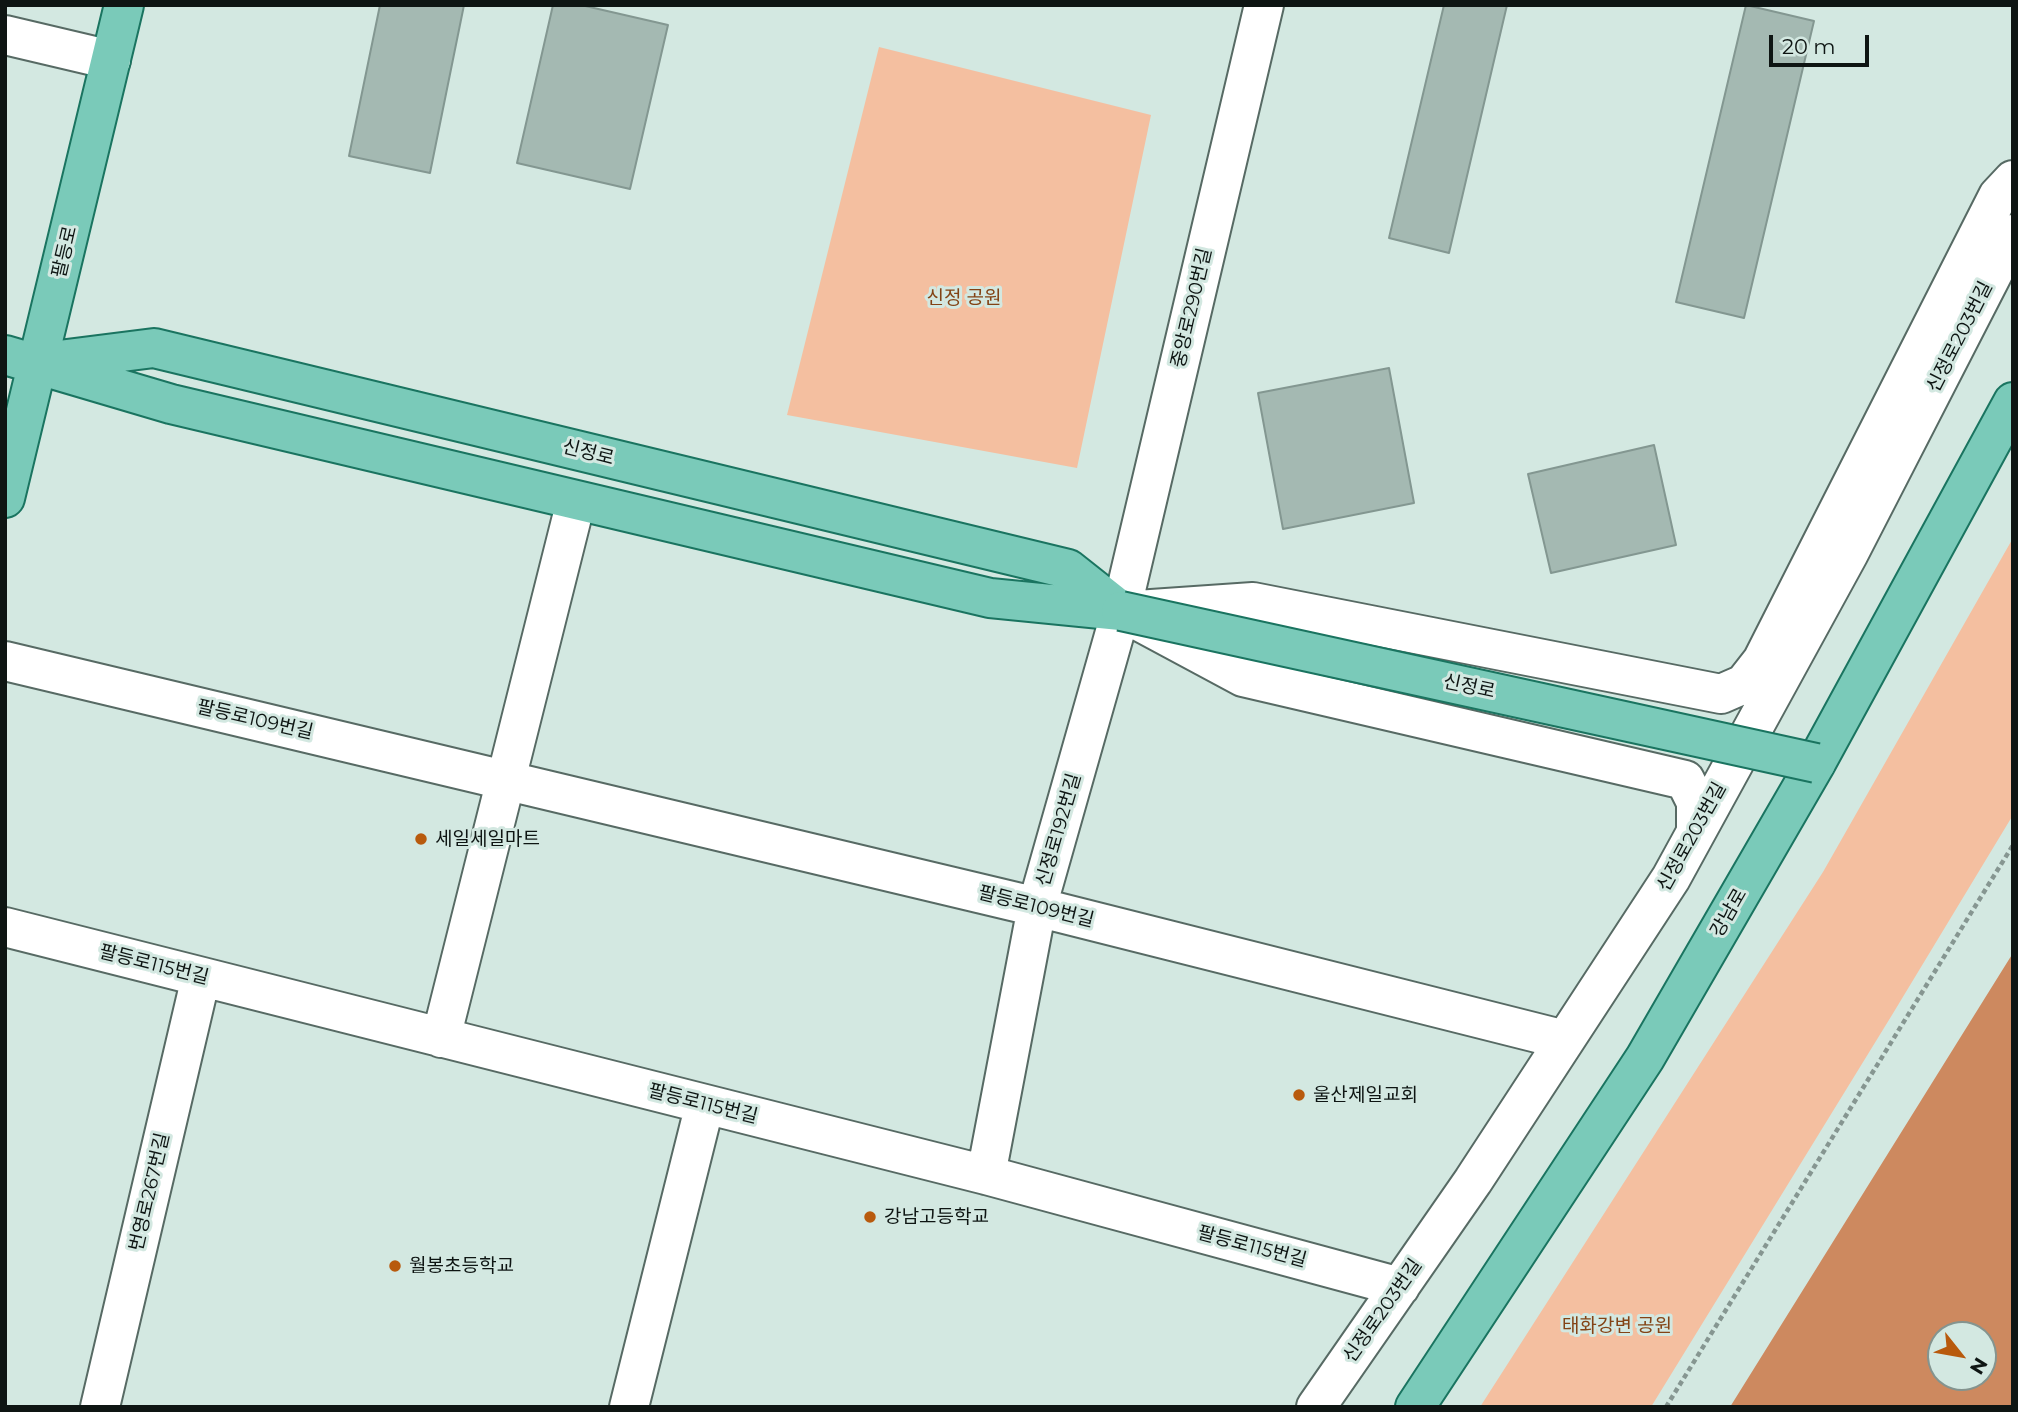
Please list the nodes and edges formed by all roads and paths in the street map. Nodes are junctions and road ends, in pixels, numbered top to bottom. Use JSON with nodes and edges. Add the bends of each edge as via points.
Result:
{"nodes":[{"id":1,"x":124,"y":5,"type":"edge"},
{"id":2,"x":1264,"y":5,"type":"edge"},
{"id":3,"x":5,"y":35,"type":"edge"},
{"id":4,"x":111,"y":60,"type":"junction"},
{"id":5,"x":2013,"y":180,"type":"edge"},
{"id":6,"x":2013,"y":234,"type":"edge"},
{"id":7,"x":22,"y":359,"type":"edge"},
{"id":8,"x":281,"y":379,"type":"junction"},
{"id":9,"x":2013,"y":402,"type":"edge"},
{"id":10,"x":268,"y":427,"type":"junction"},
{"id":11,"x":5,"y":498,"type":"edge"},
{"id":12,"x":576,"y":501,"type":"junction"},
{"id":13,"x":914,"y":532,"type":"junction"},
{"id":14,"x":901,"y":577,"type":"junction"},
{"id":15,"x":1121,"y":611,"type":"junction"},
{"id":16,"x":5,"y":661,"type":"edge"},
{"id":17,"x":1816,"y":763,"type":"junction"},
{"id":18,"x":505,"y":780,"type":"junction"},
{"id":19,"x":1696,"y":831,"type":"junction"},
{"id":20,"x":2013,"y":845,"type":"edge"},
{"id":21,"x":1037,"y":907,"type":"junction"},
{"id":22,"x":5,"y":927,"type":"edge"},
{"id":23,"x":201,"y":977,"type":"junction"},
{"id":24,"x":441,"y":1038,"type":"junction"},
{"id":25,"x":1565,"y":1040,"type":"junction"},
{"id":26,"x":705,"y":1104,"type":"junction"},
{"id":27,"x":986,"y":1175,"type":"junction"},
{"id":28,"x":1400,"y":1287,"type":"junction"},
{"id":29,"x":100,"y":1407,"type":"edge"},
{"id":30,"x":629,"y":1407,"type":"edge"},
{"id":31,"x":1316,"y":1407,"type":"edge"},
{"id":32,"x":1415,"y":1407,"type":"edge"},
{"id":33,"x":1666,"y":1407,"type":"edge"}],
"edges":[{"from":1,"to":4,"type":"main road","name":"팔등로"},
{"from":2,"to":15,"type":"street","name":"중앙로290번길"},
{"from":3,"to":4,"type":"street"},
{"from":4,"to":7,"type":"main road","name":"팔등로"},
{"from":5,"to":15,"type":"street","via":[[1998,196],[1762,661],[1744,684],[1721,694],[1253,601]]},
{"from":6,"to":19,"type":"street","name":"신정로203번길","via":[[1849,553]]},
{"from":7,"to":8,"type":"main road","name":"신정로","via":[[154,348]]},
{"from":7,"to":10,"type":"main road","name":"신정로","via":[[171,404]]},
{"from":7,"to":11,"type":"main road","name":"팔등로"},
{"from":8,"to":10,"type":"main road","via":[[211,370],[189,376],[184,383],[186,391],[202,403]]},
{"from":8,"to":13,"type":"main road","name":"신정로"},
{"from":9,"to":17,"type":"main road","name":"강남로"},
{"from":10,"to":12,"type":"main road","name":"신정로"},
{"from":12,"to":14,"type":"main road","name":"신정로"},
{"from":12,"to":18,"type":"street"},
{"from":13,"to":14,"type":"main road","via":[[970,551],[990,565],[992,575],[975,583]]},
{"from":13,"to":15,"type":"main road","name":"신정로","via":[[1068,569]]},
{"from":14,"to":15,"type":"main road","name":"신정로","via":[[990,598]]},
{"from":15,"to":17,"type":"main road","name":"신정로","bridge":true},
{"from":15,"to":19,"type":"street","via":[[1243,677],[1685,780],[1696,802]]},
{"from":15,"to":21,"type":"street","name":"신정로192번길"},
{"from":16,"to":18,"type":"street","name":"팔등로109번길"},
{"from":17,"to":32,"type":"main road","name":"강남로","via":[[1645,1058]]},
{"from":18,"to":21,"type":"street","name":"팔등로109번길"},
{"from":18,"to":24,"type":"street"},
{"from":19,"to":25,"type":"street","name":"신정로203번길","via":[[1671,878]]},
{"from":20,"to":33,"type":"path"},
{"from":21,"to":25,"type":"street","name":"팔등로109번길"},
{"from":21,"to":27,"type":"street","name":"신정로192번길"},
{"from":22,"to":23,"type":"street","name":"팔등로115번길"},
{"from":23,"to":24,"type":"street","name":"팔등로115번길"},
{"from":23,"to":29,"type":"street","name":"번영로267번길"},
{"from":24,"to":26,"type":"street","name":"팔등로115번길"},
{"from":25,"to":28,"type":"street","name":"신정로203번길"},
{"from":26,"to":27,"type":"street","name":"팔등로115번길"},
{"from":26,"to":30,"type":"street"},
{"from":27,"to":28,"type":"street","name":"팔등로115번길"},
{"from":28,"to":31,"type":"street","name":"신정로203번길"}]}
